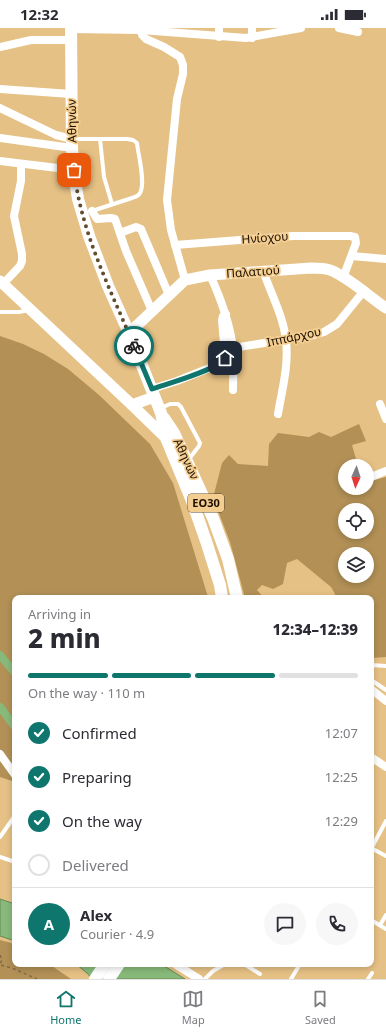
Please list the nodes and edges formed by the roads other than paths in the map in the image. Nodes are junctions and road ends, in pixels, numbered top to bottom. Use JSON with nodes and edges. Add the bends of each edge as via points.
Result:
{"nodes":[{"id":1,"x":252,"y":28,"type":"edge"},
{"id":2,"x":302,"y":28,"type":"edge"},
{"id":3,"x":339,"y":28,"type":"edge"},
{"id":4,"x":112,"y":29,"type":"edge"},
{"id":5,"x":145,"y":29,"type":"edge"},
{"id":6,"x":289,"y":29,"type":"edge"},
{"id":7,"x":182,"y":30,"type":"edge"},
{"id":8,"x":71,"y":32,"type":"edge"},
{"id":9,"x":219,"y":32,"type":"edge"},
{"id":10,"x":358,"y":32,"type":"dead end"},
{"id":11,"x":252,"y":38,"type":"junction"},
{"id":12,"x":0,"y":47,"type":"edge"},
{"id":13,"x":0,"y":89,"type":"edge"},
{"id":14,"x":71,"y":94,"type":"junction"},
{"id":15,"x":0,"y":108,"type":"edge"},
{"id":16,"x":0,"y":138,"type":"edge"},
{"id":17,"x":100,"y":139,"type":"junction"},
{"id":18,"x":72,"y":143,"type":"junction"},
{"id":19,"x":0,"y":161,"type":"edge"},
{"id":20,"x":21,"y":164,"type":"junction"},
{"id":21,"x":74,"y":170,"type":"junction"},
{"id":22,"x":112,"y":204,"type":"junction"},
{"id":23,"x":87,"y":212,"type":"junction"},
{"id":24,"x":120,"y":233,"type":"junction"},
{"id":25,"x":175,"y":245,"type":"junction"},
{"id":26,"x":352,"y":256,"type":"junction"},
{"id":27,"x":386,"y":259,"type":"edge"},
{"id":28,"x":263,"y":271,"type":"junction"},
{"id":29,"x":210,"y":275,"type":"junction"},
{"id":30,"x":343,"y":278,"type":"junction"},
{"id":31,"x":185,"y":280,"type":"junction"},
{"id":32,"x":1,"y":283,"type":"edge"},
{"id":33,"x":363,"y":292,"type":"junction"},
{"id":34,"x":169,"y":295,"type":"junction"},
{"id":35,"x":386,"y":308,"type":"edge"},
{"id":36,"x":31,"y":310,"type":"junction"},
{"id":37,"x":152,"y":311,"type":"junction"},
{"id":38,"x":0,"y":312,"type":"edge"},
{"id":39,"x":226,"y":314,"type":"junction"},
{"id":40,"x":129,"y":333,"type":"junction"},
{"id":41,"x":286,"y":340,"type":"junction"},
{"id":42,"x":233,"y":348,"type":"junction"},
{"id":43,"x":233,"y":390,"type":"dead end"},
{"id":44,"x":153,"y":393,"type":"junction"},
{"id":45,"x":380,"y":404,"type":"dead end"},
{"id":46,"x":132,"y":405,"type":"junction"},
{"id":47,"x":160,"y":411,"type":"junction"},
{"id":48,"x":278,"y":414,"type":"dead end"},
{"id":49,"x":386,"y":419,"type":"edge"},
{"id":50,"x":170,"y":436,"type":"junction"},
{"id":51,"x":187,"y":461,"type":"junction"},
{"id":52,"x":386,"y":471,"type":"edge"},
{"id":53,"x":374,"y":476,"type":"edge"},
{"id":54,"x":220,"y":585,"type":"junction"},
{"id":55,"x":218,"y":595,"type":"edge"},
{"id":56,"x":222,"y":595,"type":"edge"},
{"id":57,"x":236,"y":595,"type":"edge"},
{"id":58,"x":374,"y":665,"type":"edge"},
{"id":59,"x":386,"y":666,"type":"edge"},
{"id":60,"x":374,"y":682,"type":"edge"},
{"id":61,"x":386,"y":690,"type":"edge"},
{"id":62,"x":374,"y":691,"type":"edge"},
{"id":63,"x":386,"y":701,"type":"edge"},
{"id":64,"x":0,"y":754,"type":"edge"},
{"id":65,"x":374,"y":759,"type":"edge"},
{"id":66,"x":386,"y":767,"type":"edge"},
{"id":67,"x":12,"y":772,"type":"edge"},
{"id":68,"x":12,"y":820,"type":"edge"},
{"id":69,"x":386,"y":822,"type":"edge"},
{"id":70,"x":0,"y":837,"type":"edge"},
{"id":71,"x":374,"y":844,"type":"edge"},
{"id":72,"x":374,"y":850,"type":"edge"},
{"id":73,"x":386,"y":856,"type":"edge"},
{"id":74,"x":0,"y":858,"type":"edge"},
{"id":75,"x":12,"y":861,"type":"edge"},
{"id":76,"x":386,"y":915,"type":"edge"},
{"id":77,"x":374,"y":922,"type":"edge"},
{"id":78,"x":380,"y":925,"type":"junction"},
{"id":79,"x":386,"y":929,"type":"edge"},
{"id":80,"x":103,"y":967,"type":"edge"},
{"id":81,"x":117,"y":967,"type":"edge"},
{"id":82,"x":180,"y":967,"type":"edge"},
{"id":83,"x":220,"y":967,"type":"edge"},
{"id":84,"x":249,"y":967,"type":"edge"},
{"id":85,"x":298,"y":967,"type":"edge"},
{"id":86,"x":372,"y":973,"type":"dead end"},
{"id":87,"x":260,"y":974,"type":"dead end"},
{"id":88,"x":95,"y":979,"type":"edge"},
{"id":89,"x":109,"y":979,"type":"edge"},
{"id":90,"x":199,"y":979,"type":"edge"},
{"id":91,"x":205,"y":979,"type":"edge"},
{"id":92,"x":291,"y":979,"type":"edge"},
{"id":93,"x":368,"y":979,"type":"edge"}],
"edges":[{"from":1,"to":11,"type":"street"},
{"from":2,"to":6,"type":"street"},
{"from":3,"to":10,"type":"street"},
{"from":4,"to":5,"type":"street"},
{"from":4,"to":8,"type":"street"},
{"from":5,"to":7,"type":"street"},
{"from":5,"to":25,"type":"street","via":[[142,35],[146,39],[180,57],[183,65],[167,200]]},
{"from":6,"to":11,"type":"street"},
{"from":7,"to":9,"type":"street"},
{"from":8,"to":12,"type":"street"},
{"from":8,"to":14,"type":"main road","name":"Αθηνών","number":"ΕΟ30"},
{"from":9,"to":11,"type":"street"},
{"from":13,"to":14,"type":"street"},
{"from":14,"to":18,"type":"main road","name":"Αθηνών","number":"ΕΟ30"},
{"from":15,"to":18,"type":"street"},
{"from":16,"to":18,"type":"street"},
{"from":17,"to":18,"type":"lane"},
{"from":17,"to":22,"type":"lane","via":[[104,178]]},
{"from":17,"to":22,"type":"lane","via":[[127,139],[137,144],[142,178],[141,192],[138,196]]},
{"from":18,"to":21,"type":"main road","name":"Αθηνών","number":"ΕΟ30"},
{"from":19,"to":20,"type":"street"},
{"from":20,"to":21,"type":"street"},
{"from":20,"to":32,"type":"street","via":[[21,182],[14,216],[22,261],[17,270]]},
{"from":21,"to":23,"type":"main road","name":"Αθηνών","number":"ΕΟ30","via":[[76,192]]},
{"from":22,"to":23,"type":"lane"},
{"from":23,"to":24,"type":"street","via":[[97,219],[114,218]]},
{"from":23,"to":40,"type":"main road","name":"Αθηνών","number":"ΕΟ30","via":[[89,236]]},
{"from":24,"to":34,"type":"street","via":[[136,227],[141,229]]},
{"from":24,"to":37,"type":"street"},
{"from":25,"to":26,"type":"street","name":"Ηνίοχου","via":[[298,236],[346,236],[355,237]]},
{"from":25,"to":31,"type":"street"},
{"from":26,"to":27,"type":"street"},
{"from":26,"to":30,"type":"street"},
{"from":28,"to":29,"type":"street","name":"Παλατιού"},
{"from":28,"to":30,"type":"street","name":"Παλατιού","via":[[316,268],[329,270]]},
{"from":28,"to":41,"type":"street"},
{"from":29,"to":31,"type":"street","name":"Παλατιού"},
{"from":29,"to":39,"type":"street"},
{"from":30,"to":33,"type":"street","name":"Παλατιού"},
{"from":31,"to":34,"type":"street"},
{"from":32,"to":36,"type":"street"},
{"from":33,"to":35,"type":"street","name":"Παλατιού"},
{"from":33,"to":41,"type":"street","name":"Ιππάρχου","via":[[332,328],[314,335]]},
{"from":34,"to":37,"type":"street"},
{"from":36,"to":38,"type":"lane"},
{"from":36,"to":46,"type":"street"},
{"from":37,"to":40,"type":"street"},
{"from":39,"to":42,"type":"street"},
{"from":39,"to":44,"type":"street","via":[[222,318],[225,355],[222,363]]},
{"from":40,"to":44,"type":"main road","name":"Αθηνών","number":"ΕΟ30"},
{"from":41,"to":42,"type":"street","name":"Ιππάρχου"},
{"from":41,"to":48,"type":"street","via":[[286,362]]},
{"from":42,"to":43,"type":"street"},
{"from":44,"to":46,"type":"street"},
{"from":44,"to":47,"type":"main road","name":"Αθηνών","number":"ΕΟ30"},
{"from":45,"to":49,"type":"street"},
{"from":46,"to":50,"type":"street"},
{"from":47,"to":50,"type":"main road","name":"Αθηνών","number":"ΕΟ30"},
{"from":47,"to":51,"type":"lane","via":[[170,404],[178,404],[200,443]]},
{"from":50,"to":51,"type":"main road","name":"Αθηνών","number":"ΕΟ30"},
{"from":50,"to":54,"type":"main road","name":"Αθηνών","number":"ΕΟ30"},
{"from":51,"to":57,"type":"main road","name":"Αθηνών","number":"ΕΟ30","via":[[222,540]]},
{"from":52,"to":53,"type":"street"},
{"from":54,"to":55,"type":"main road"},
{"from":54,"to":56,"type":"main road","name":"Αθηνών","number":"ΕΟ30"},
{"from":58,"to":59,"type":"lane"},
{"from":60,"to":61,"type":"lane"},
{"from":62,"to":63,"type":"street"},
{"from":64,"to":67,"type":"street"},
{"from":65,"to":66,"type":"street"},
{"from":68,"to":70,"type":"lane"},
{"from":69,"to":71,"type":"lane"},
{"from":72,"to":73,"type":"lane"},
{"from":74,"to":75,"type":"lane"},
{"from":76,"to":78,"type":"lane"},
{"from":77,"to":78,"type":"lane"},
{"from":78,"to":79,"type":"lane"},
{"from":80,"to":88,"type":"main road"},
{"from":81,"to":89,"type":"main road"},
{"from":82,"to":90,"type":"street"},
{"from":83,"to":91,"type":"lane"},
{"from":84,"to":87,"type":"lane"},
{"from":85,"to":92,"type":"lane"},
{"from":86,"to":93,"type":"lane"}]}
